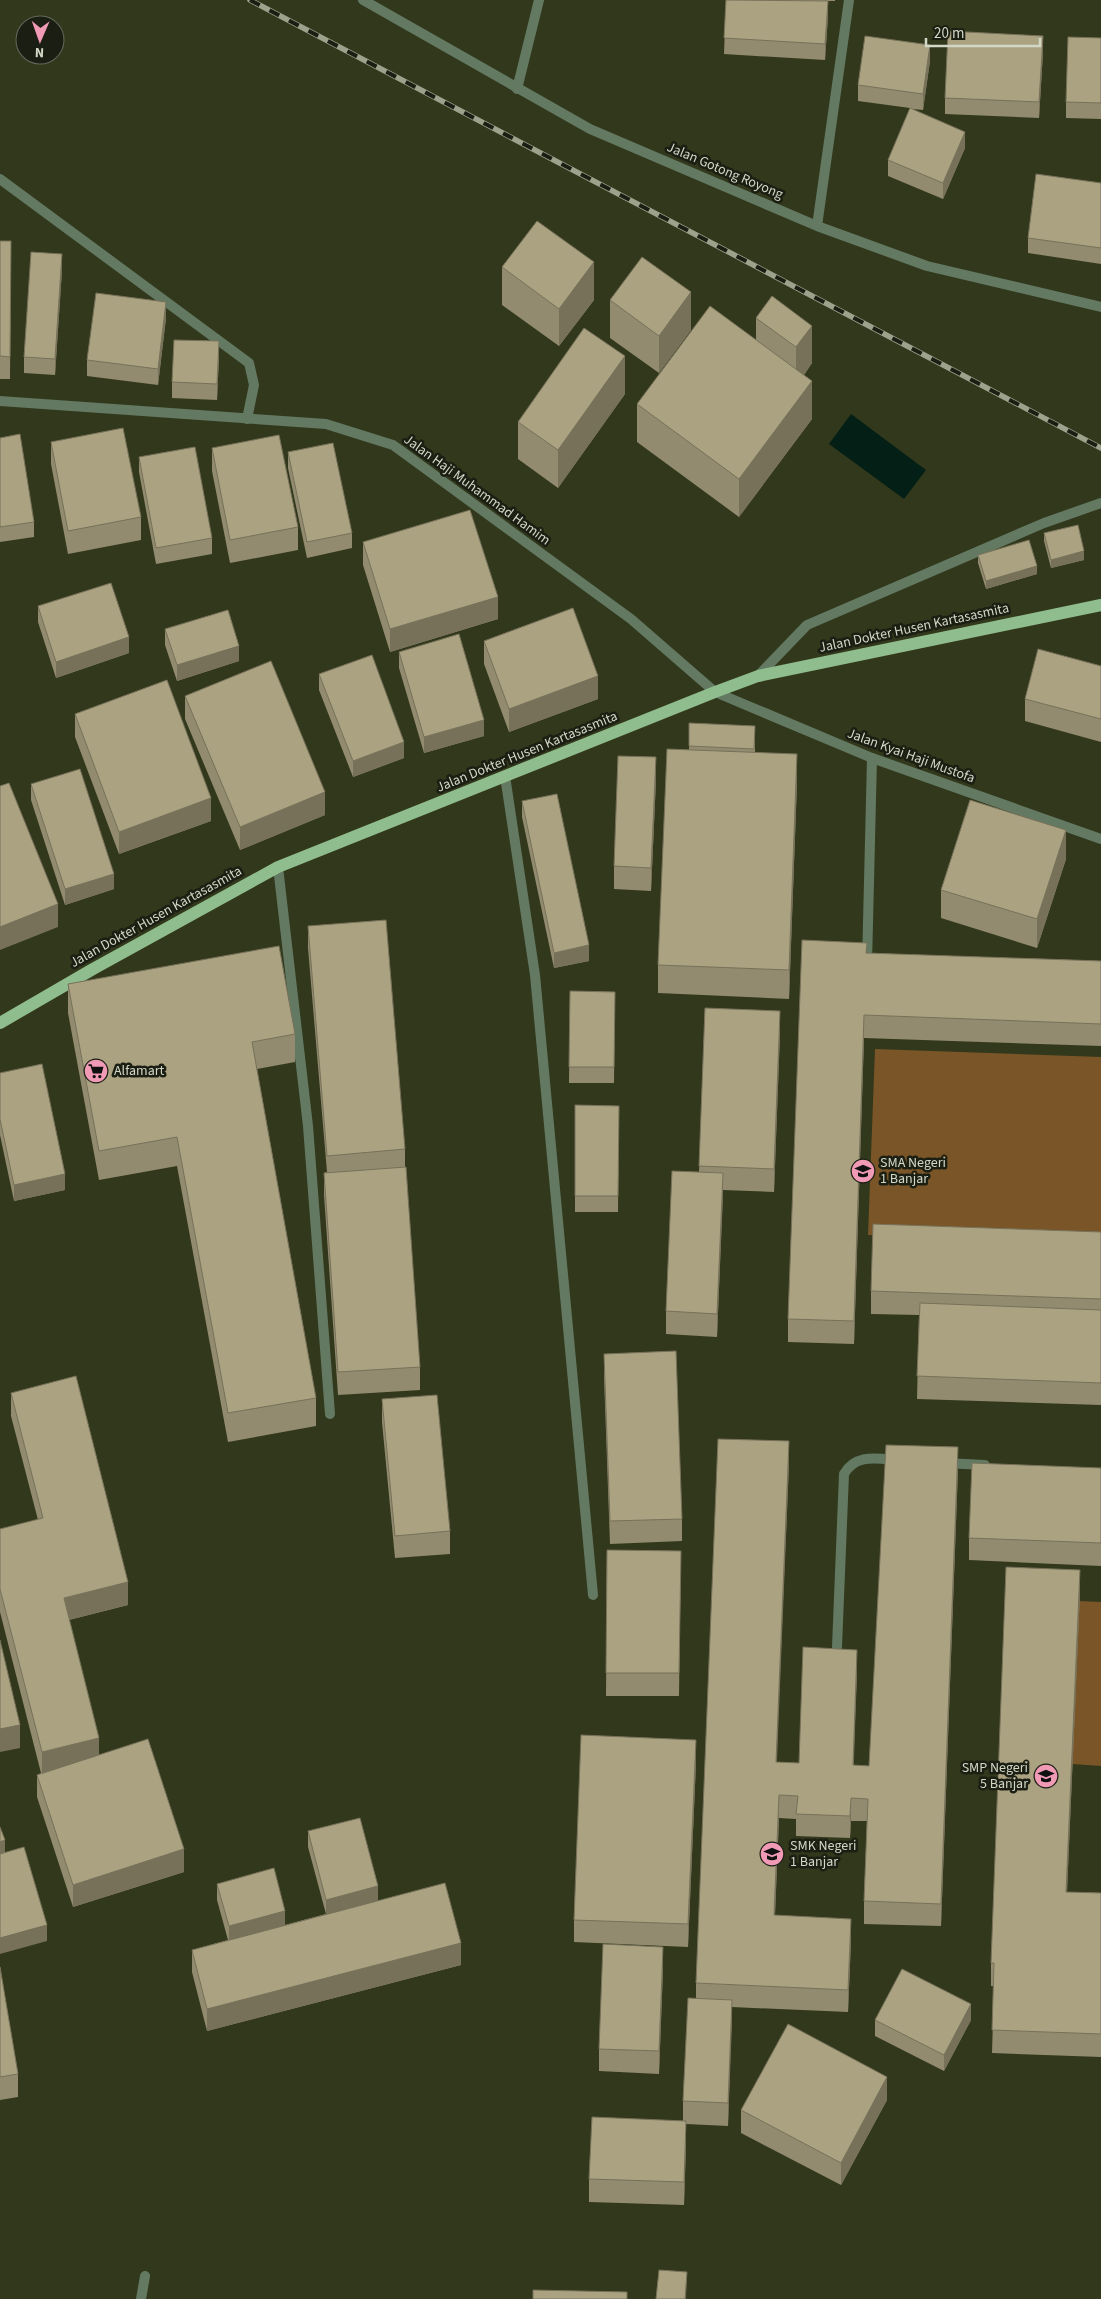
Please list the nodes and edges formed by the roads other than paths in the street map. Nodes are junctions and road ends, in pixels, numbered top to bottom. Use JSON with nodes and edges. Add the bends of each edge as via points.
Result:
{"nodes":[{"id":1,"x":362,"y":0,"type":"edge"},
{"id":2,"x":540,"y":0,"type":"edge"},
{"id":3,"x":848,"y":0,"type":"edge"},
{"id":4,"x":517,"y":88,"type":"junction"},
{"id":5,"x":0,"y":179,"type":"edge"},
{"id":6,"x":817,"y":226,"type":"junction"},
{"id":7,"x":1101,"y":308,"type":"edge"},
{"id":8,"x":0,"y":402,"type":"edge"},
{"id":9,"x":247,"y":419,"type":"junction"},
{"id":10,"x":1101,"y":503,"type":"edge"},
{"id":11,"x":1101,"y":605,"type":"edge"},
{"id":12,"x":758,"y":676,"type":"junction"},
{"id":13,"x":714,"y":692,"type":"junction"},
{"id":14,"x":872,"y":758,"type":"junction"},
{"id":15,"x":505,"y":776,"type":"junction"},
{"id":16,"x":1101,"y":839,"type":"edge"},
{"id":17,"x":278,"y":867,"type":"junction"},
{"id":18,"x":867,"y":965,"type":"edge"},
{"id":19,"x":0,"y":1023,"type":"edge"},
{"id":20,"x":330,"y":1414,"type":"dead end"},
{"id":21,"x":905,"y":1460,"type":"edge"},
{"id":22,"x":932,"y":1462,"type":"edge"},
{"id":23,"x":998,"y":1465,"type":"edge"},
{"id":24,"x":593,"y":1595,"type":"dead end"},
{"id":25,"x":837,"y":1647,"type":"edge"},
{"id":26,"x":146,"y":2276,"type":"dead end"},
{"id":27,"x":141,"y":2299,"type":"edge"}],
"edges":[{"from":1,"to":4,"type":"street","name":"Jalan Gotong Royong"},
{"from":2,"to":4,"type":"street"},
{"from":3,"to":6,"type":"street"},
{"from":4,"to":6,"type":"street","name":"Jalan Gotong Royong","via":[[590,129]]},
{"from":5,"to":9,"type":"street","via":[[249,363],[254,385]]},
{"from":6,"to":7,"type":"street","name":"Jalan Gotong Royong","via":[[927,266]]},
{"from":8,"to":9,"type":"street","name":"Jalan Haji Muhammad Hamim"},
{"from":9,"to":13,"type":"street","name":"Jalan Haji Muhammad Hamim","via":[[326,424],[393,445],[630,619]]},
{"from":10,"to":12,"type":"street","via":[[1044,523],[807,625]]},
{"from":11,"to":12,"type":"main road","name":"Jalan Dokter Husen Kartasasmita"},
{"from":12,"to":13,"type":"main road","name":"Jalan Dokter Husen Kartasasmita"},
{"from":13,"to":14,"type":"street","name":"Jalan Kyai Haji Mustofa"},
{"from":13,"to":15,"type":"main road","name":"Jalan Dokter Husen Kartasasmita"},
{"from":14,"to":16,"type":"street","name":"Jalan Kyai Haji Mustofa"},
{"from":14,"to":18,"type":"street"},
{"from":15,"to":17,"type":"main road","name":"Jalan Dokter Husen Kartasasmita"},
{"from":15,"to":24,"type":"street","via":[[535,975]]},
{"from":17,"to":19,"type":"main road","name":"Jalan Dokter Husen Kartasasmita"},
{"from":17,"to":20,"type":"street","via":[[308,1126]]},
{"from":21,"to":25,"type":"street","via":[[860,1459],[844,1474]]},
{"from":22,"to":23,"type":"street"},
{"from":26,"to":27,"type":"street"}]}
